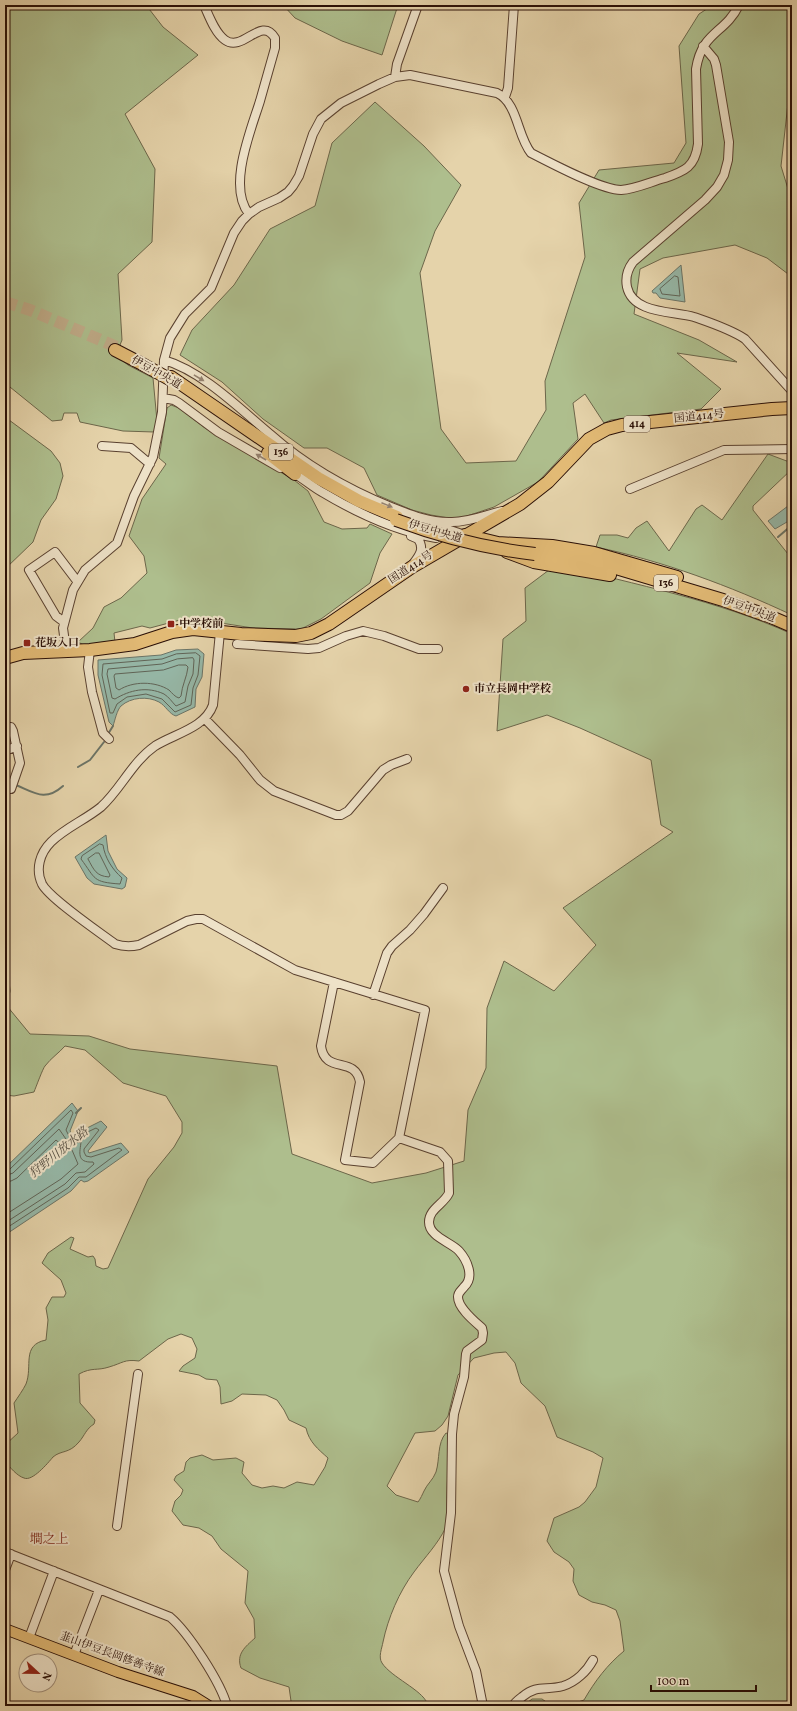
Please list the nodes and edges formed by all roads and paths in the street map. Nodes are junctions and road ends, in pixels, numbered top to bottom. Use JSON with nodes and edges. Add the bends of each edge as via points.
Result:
{"nodes":[{"id":1,"x":204,"y":5,"type":"edge"},
{"id":2,"x":418,"y":5,"type":"edge"},
{"id":3,"x":514,"y":5,"type":"edge"},
{"id":4,"x":739,"y":5,"type":"edge"},
{"id":5,"x":703,"y":46,"type":"junction"},
{"id":6,"x":395,"y":77,"type":"junction"},
{"id":7,"x":505,"y":97,"type":"junction"},
{"id":8,"x":249,"y":214,"type":"junction"},
{"id":9,"x":116,"y":349,"type":"tunnel mouth"},
{"id":10,"x":164,"y":360,"type":"junction"},
{"id":11,"x":173,"y":379,"type":"junction"},
{"id":12,"x":792,"y":391,"type":"edge"},
{"id":13,"x":163,"y":398,"type":"junction"},
{"id":14,"x":792,"y":408,"type":"edge"},
{"id":15,"x":215,"y":410,"type":"junction"},
{"id":16,"x":270,"y":435,"type":"junction"},
{"id":17,"x":102,"y":446,"type":"dead end"},
{"id":18,"x":792,"y":449,"type":"edge"},
{"id":19,"x":150,"y":464,"type":"junction"},
{"id":20,"x":295,"y":474,"type":"junction"},
{"id":21,"x":630,"y":490,"type":"dead end"},
{"id":22,"x":513,"y":509,"type":"junction"},
{"id":23,"x":396,"y":518,"type":"junction"},
{"id":24,"x":493,"y":520,"type":"junction"},
{"id":25,"x":465,"y":535,"type":"junction"},
{"id":26,"x":488,"y":541,"type":"junction"},
{"id":27,"x":453,"y":542,"type":"junction"},
{"id":28,"x":412,"y":567,"type":"junction"},
{"id":29,"x":78,"y":581,"type":"junction"},
{"id":30,"x":712,"y":595,"type":"junction"},
{"id":31,"x":792,"y":621,"type":"edge"},
{"id":32,"x":64,"y":622,"type":"junction"},
{"id":33,"x":792,"y":626,"type":"edge"},
{"id":34,"x":220,"y":632,"type":"junction"},
{"id":35,"x":237,"y":644,"type":"dead end"},
{"id":36,"x":438,"y":649,"type":"dead end"},
{"id":37,"x":66,"y":650,"type":"junction"},
{"id":38,"x":90,"y":650,"type":"junction"},
{"id":39,"x":5,"y":658,"type":"edge"},
{"id":40,"x":205,"y":719,"type":"junction"},
{"id":41,"x":5,"y":727,"type":"edge"},
{"id":42,"x":109,"y":739,"type":"dead end"},
{"id":43,"x":16,"y":746,"type":"junction"},
{"id":44,"x":5,"y":751,"type":"edge"},
{"id":45,"x":407,"y":759,"type":"dead end"},
{"id":46,"x":8,"y":789,"type":"edge"},
{"id":47,"x":443,"y":888,"type":"dead end"},
{"id":48,"x":334,"y":982,"type":"junction"},
{"id":49,"x":373,"y":995,"type":"junction"},
{"id":50,"x":398,"y":1138,"type":"junction"},
{"id":51,"x":5,"y":1278,"type":"edge"},
{"id":52,"x":5,"y":1282,"type":"edge"},
{"id":53,"x":138,"y":1374,"type":"dead end"},
{"id":54,"x":118,"y":1526,"type":"dead end"},
{"id":55,"x":8,"y":1553,"type":"edge"},
{"id":56,"x":5,"y":1570,"type":"edge"},
{"id":57,"x":54,"y":1571,"type":"junction"},
{"id":58,"x":99,"y":1590,"type":"junction"},
{"id":59,"x":5,"y":1629,"type":"edge"},
{"id":60,"x":28,"y":1638,"type":"junction"},
{"id":61,"x":74,"y":1655,"type":"junction"},
{"id":62,"x":594,"y":1660,"type":"dead end"},
{"id":63,"x":210,"y":1706,"type":"edge"},
{"id":64,"x":227,"y":1706,"type":"edge"},
{"id":65,"x":483,"y":1706,"type":"edge"},
{"id":66,"x":513,"y":1706,"type":"edge"}],
"edges":[{"from":1,"to":8,"type":"street","via":[[220,35],[227,42],[241,42],[261,30],[275,38],[275,48],[242,163],[241,198]]},
{"from":2,"to":6,"type":"street","via":[[397,64]]},
{"from":3,"to":7,"type":"street","via":[[508,88]]},
{"from":4,"to":5,"type":"street","via":[[732,18]]},
{"from":5,"to":7,"type":"street","via":[[696,68],[698,144],[692,163],[682,172],[629,189],[618,190],[594,183],[531,153],[526,147]]},
{"from":5,"to":12,"type":"street","via":[[716,65],[729,142],[724,176],[706,200],[633,262],[627,270],[628,292],[644,307],[693,317],[745,339]]},
{"from":6,"to":7,"type":"street","via":[[410,74]]},
{"from":6,"to":8,"type":"street","via":[[330,111],[316,126],[299,176],[293,186],[279,198]]},
{"from":8,"to":10,"type":"street","via":[[234,233],[211,288],[185,314],[174,332]]},
{"from":9,"to":11,"type":"highway","name":"伊豆中央道","number":"136","bridge":true},
{"from":10,"to":13,"type":"street"},
{"from":10,"to":16,"type":"street","one_way":true,"via":[[210,385]]},
{"from":11,"to":15,"type":"highway","name":"伊豆中央道","number":"136"},
{"from":11,"to":16,"type":"highway","via":[[204,392]]},
{"from":11,"to":23,"type":"highway","name":"伊豆中央道","number":"136","via":[[318,478]]},
{"from":13,"to":19,"type":"street","via":[[157,440]]},
{"from":20,"to":13,"type":"street","one_way":true,"via":[[224,436],[174,400]]},
{"from":14,"to":22,"type":"highway","name":"国道414号","number":"414","via":[[622,425],[607,429],[589,439],[548,482]]},
{"from":15,"to":20,"type":"highway"},
{"from":15,"to":23,"type":"highway","name":"伊豆中央道","number":"136","via":[[336,493],[354,503]]},
{"from":16,"to":23,"type":"street","one_way":true,"via":[[319,471]]},
{"from":17,"to":19,"type":"street","via":[[131,448]]},
{"from":18,"to":21,"type":"street","via":[[724,450]]},
{"from":19,"to":29,"type":"street","via":[[134,496],[117,543],[85,570]]},
{"from":20,"to":23,"type":"street","via":[[342,504]]},
{"from":22,"to":23,"type":"street","via":[[463,522]]},
{"from":22,"to":24,"type":"highway","name":"国道414号","number":"414"},
{"from":23,"to":25,"type":"street","via":[[415,518]]},
{"from":23,"to":27,"type":"street","via":[[428,537]]},
{"from":23,"to":28,"type":"street","via":[[420,541],[422,548]]},
{"from":23,"to":30,"type":"highway","name":"伊豆中央道","number":"136","bridge":true,"via":[[442,535],[513,551],[536,552],[589,562]]},
{"from":24,"to":25,"type":"highway","name":"国道414号","number":"414"},
{"from":24,"to":26,"type":"highway"},
{"from":25,"to":26,"type":"highway"},
{"from":25,"to":27,"type":"highway","name":"国道414号","number":"414"},
{"from":26,"to":30,"type":"highway","via":[[552,546],[606,555],[702,586]]},
{"from":27,"to":28,"type":"highway","name":"国道414号","number":"414"},
{"from":27,"to":30,"type":"highway","via":[[500,550],[534,562]]},
{"from":28,"to":34,"type":"highway","name":"国道414号","number":"414","via":[[329,624],[312,632],[296,636]]},
{"from":29,"to":32,"type":"street"},
{"from":29,"to":32,"type":"street","via":[[54,552],[29,570],[56,616]]},
{"from":30,"to":31,"type":"highway","name":"伊豆中央道","number":"136"},
{"from":30,"to":33,"type":"highway","name":"伊豆中央道","number":"136"},
{"from":32,"to":37,"type":"street"},
{"from":34,"to":38,"type":"highway","name":"国道414号","number":"414","via":[[193,629],[172,632],[135,644]]},
{"from":34,"to":40,"type":"street","via":[[213,705]]},
{"from":35,"to":36,"type":"street","via":[[308,649],[329,645],[354,633],[368,632],[419,649]]},
{"from":37,"to":38,"type":"highway","name":"国道414号","number":"414"},
{"from":37,"to":39,"type":"highway","name":"国道414号","number":"414","via":[[23,653]]},
{"from":38,"to":42,"type":"street","via":[[88,667],[92,692],[103,733]]},
{"from":40,"to":45,"type":"street","via":[[274,791],[336,815],[348,811],[383,770]]},
{"from":40,"to":48,"type":"street","via":[[156,746],[131,769],[109,799],[44,849],[39,874],[42,884],[56,899],[115,944],[123,947],[139,945],[187,921],[203,920],[294,970]]},
{"from":41,"to":43,"type":"street","via":[[11,727]]},
{"from":43,"to":44,"type":"street"},
{"from":43,"to":46,"type":"street","via":[[20,763]]},
{"from":47,"to":49,"type":"street","via":[[424,914],[387,953]]},
{"from":48,"to":49,"type":"street"},
{"from":48,"to":50,"type":"street","via":[[322,1052],[332,1064],[353,1068],[360,1082],[345,1160],[373,1163]]},
{"from":49,"to":50,"type":"street","via":[[425,1010]]},
{"from":50,"to":65,"type":"street","via":[[440,1152],[448,1161],[449,1192],[433,1211],[429,1224],[433,1232],[457,1248],[467,1262],[470,1276],[458,1299],[462,1308],[483,1332],[482,1340],[467,1350],[464,1377],[454,1414],[451,1513],[444,1571],[457,1620],[476,1671]]},
{"from":51,"to":52,"type":"street"},
{"from":53,"to":54,"type":"street"},
{"from":55,"to":56,"type":"street"},
{"from":55,"to":57,"type":"street"},
{"from":57,"to":58,"type":"street"},
{"from":57,"to":60,"type":"street"},
{"from":58,"to":61,"type":"street"},
{"from":58,"to":64,"type":"street","via":[[170,1617],[177,1623],[222,1692]]},
{"from":59,"to":60,"type":"main road","name":"韮山伊豆長岡修善寺線"},
{"from":60,"to":61,"type":"main road","name":"韮山伊豆長岡修善寺線"},
{"from":61,"to":63,"type":"main road","name":"韮山伊豆長岡修善寺線","via":[[192,1696]]},
{"from":62,"to":66,"type":"street","via":[[578,1678],[555,1688],[530,1691]]}]}
